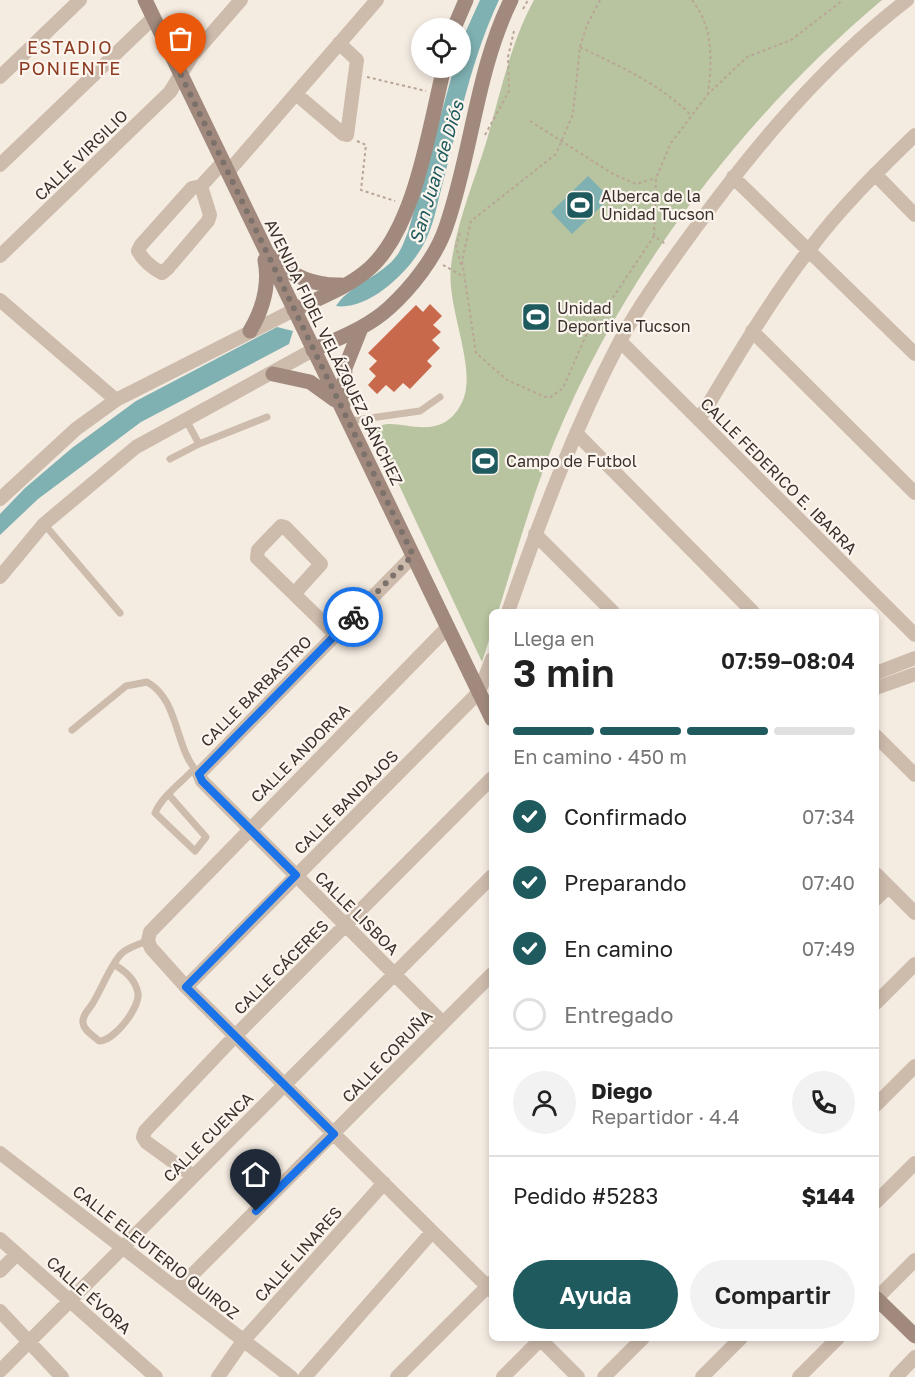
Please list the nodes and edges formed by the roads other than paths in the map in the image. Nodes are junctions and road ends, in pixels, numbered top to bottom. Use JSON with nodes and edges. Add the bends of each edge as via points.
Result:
{"nodes":[{"id":1,"x":80,"y":0,"type":"edge"},
{"id":2,"x":145,"y":0,"type":"edge"},
{"id":3,"x":241,"y":0,"type":"edge"},
{"id":4,"x":377,"y":0,"type":"edge"},
{"id":5,"x":466,"y":0,"type":"edge"},
{"id":6,"x":512,"y":0,"type":"edge"},
{"id":7,"x":907,"y":0,"type":"edge"},
{"id":8,"x":153,"y":18,"type":"junction"},
{"id":9,"x":458,"y":18,"type":"edge"},
{"id":10,"x":339,"y":44,"type":"junction"},
{"id":11,"x":181,"y":75,"type":"junction"},
{"id":12,"x":0,"y":77,"type":"edge"},
{"id":13,"x":441,"y":78,"type":"edge"},
{"id":14,"x":296,"y":94,"type":"junction"},
{"id":15,"x":915,"y":135,"type":"edge"},
{"id":16,"x":0,"y":165,"type":"edge"},
{"id":17,"x":225,"y":167,"type":"junction"},
{"id":18,"x":875,"y":174,"type":"junction"},
{"id":19,"x":733,"y":177,"type":"junction"},
{"id":20,"x":201,"y":186,"type":"junction"},
{"id":21,"x":915,"y":215,"type":"edge"},
{"id":22,"x":261,"y":243,"type":"junction"},
{"id":23,"x":810,"y":249,"type":"junction"},
{"id":24,"x":0,"y":256,"type":"edge"},
{"id":25,"x":344,"y":285,"type":"junction"},
{"id":26,"x":0,"y":300,"type":"edge"},
{"id":27,"x":294,"y":310,"type":"junction"},
{"id":28,"x":361,"y":328,"type":"junction"},
{"id":29,"x":250,"y":331,"type":"junction"},
{"id":30,"x":752,"y":331,"type":"junction"},
{"id":31,"x":620,"y":341,"type":"junction"},
{"id":32,"x":313,"y":350,"type":"junction"},
{"id":33,"x":915,"y":354,"type":"edge"},
{"id":34,"x":273,"y":374,"type":"junction"},
{"id":35,"x":440,"y":397,"type":"dead end"},
{"id":36,"x":116,"y":400,"type":"junction"},
{"id":37,"x":346,"y":416,"type":"junction"},
{"id":38,"x":267,"y":417,"type":"dead end"},
{"id":39,"x":186,"y":420,"type":"junction"},
{"id":40,"x":699,"y":420,"type":"junction"},
{"id":41,"x":576,"y":433,"type":"junction"},
{"id":42,"x":199,"y":444,"type":"junction"},
{"id":43,"x":170,"y":459,"type":"dead end"},
{"id":44,"x":915,"y":493,"type":"edge"},
{"id":45,"x":0,"y":499,"type":"edge"},
{"id":46,"x":44,"y":524,"type":"junction"},
{"id":47,"x":536,"y":534,"type":"junction"},
{"id":48,"x":413,"y":555,"type":"junction"},
{"id":49,"x":0,"y":574,"type":"edge"},
{"id":50,"x":294,"y":594,"type":"junction"},
{"id":51,"x":509,"y":609,"type":"edge"},
{"id":52,"x":610,"y":609,"type":"edge"},
{"id":53,"x":750,"y":609,"type":"edge"},
{"id":54,"x":120,"y":613,"type":"dead end"},
{"id":55,"x":447,"y":627,"type":"junction"},
{"id":56,"x":335,"y":634,"type":"junction"},
{"id":57,"x":915,"y":635,"type":"edge"},
{"id":58,"x":915,"y":658,"type":"edge"},
{"id":59,"x":489,"y":667,"type":"edge"},
{"id":60,"x":879,"y":672,"type":"edge"},
{"id":61,"x":915,"y":674,"type":"edge"},
{"id":62,"x":879,"y":687,"type":"edge"},
{"id":63,"x":479,"y":692,"type":"junction"},
{"id":64,"x":489,"y":713,"type":"edge"},
{"id":65,"x":72,"y":730,"type":"dead end"},
{"id":66,"x":879,"y":739,"type":"edge"},
{"id":67,"x":197,"y":772,"type":"junction"},
{"id":68,"x":915,"y":775,"type":"edge"},
{"id":69,"x":489,"y":781,"type":"edge"},
{"id":70,"x":169,"y":795,"type":"junction"},
{"id":71,"x":249,"y":828,"type":"junction"},
{"id":72,"x":296,"y":875,"type":"junction"},
{"id":73,"x":879,"y":877,"type":"edge"},
{"id":74,"x":489,"y":879,"type":"edge"},
{"id":75,"x":888,"y":887,"type":"junction"},
{"id":76,"x":879,"y":896,"type":"edge"},
{"id":77,"x":915,"y":913,"type":"edge"},
{"id":78,"x":346,"y":925,"type":"junction"},
{"id":79,"x":148,"y":941,"type":"junction"},
{"id":80,"x":115,"y":964,"type":"junction"},
{"id":81,"x":915,"y":964,"type":"edge"},
{"id":82,"x":394,"y":974,"type":"junction"},
{"id":83,"x":489,"y":977,"type":"edge"},
{"id":84,"x":186,"y":987,"type":"junction"},
{"id":85,"x":879,"y":1000,"type":"edge"},
{"id":86,"x":443,"y":1023,"type":"junction"},
{"id":87,"x":235,"y":1036,"type":"junction"},
{"id":88,"x":915,"y":1066,"type":"edge"},
{"id":89,"x":284,"y":1084,"type":"junction"},
{"id":90,"x":879,"y":1102,"type":"edge"},
{"id":91,"x":334,"y":1134,"type":"junction"},
{"id":92,"x":0,"y":1153,"type":"edge"},
{"id":93,"x":915,"y":1163,"type":"edge"},
{"id":94,"x":193,"y":1176,"type":"junction"},
{"id":95,"x":384,"y":1184,"type":"junction"},
{"id":96,"x":879,"y":1199,"type":"edge"},
{"id":97,"x":432,"y":1232,"type":"junction"},
{"id":98,"x":0,"y":1239,"type":"edge"},
{"id":99,"x":123,"y":1246,"type":"junction"},
{"id":100,"x":17,"y":1254,"type":"junction"},
{"id":101,"x":915,"y":1260,"type":"edge"},
{"id":102,"x":0,"y":1271,"type":"edge"},
{"id":103,"x":489,"y":1285,"type":"edge"},
{"id":104,"x":178,"y":1289,"type":"junction"},
{"id":105,"x":489,"y":1289,"type":"edge"},
{"id":106,"x":879,"y":1295,"type":"edge"},
{"id":107,"x":70,"y":1300,"type":"junction"},
{"id":108,"x":879,"y":1301,"type":"edge"},
{"id":109,"x":0,"y":1311,"type":"edge"},
{"id":110,"x":915,"y":1336,"type":"edge"},
{"id":111,"x":243,"y":1341,"type":"junction"},
{"id":112,"x":538,"y":1341,"type":"edge"},
{"id":113,"x":544,"y":1341,"type":"edge"},
{"id":114,"x":640,"y":1341,"type":"edge"},
{"id":115,"x":738,"y":1341,"type":"edge"},
{"id":116,"x":834,"y":1341,"type":"edge"},
{"id":117,"x":29,"y":1342,"type":"junction"},
{"id":118,"x":915,"y":1358,"type":"edge"},
{"id":119,"x":0,"y":1371,"type":"edge"},
{"id":120,"x":62,"y":1377,"type":"edge"},
{"id":121,"x":156,"y":1377,"type":"edge"},
{"id":122,"x":218,"y":1377,"type":"edge"},
{"id":123,"x":291,"y":1377,"type":"edge"},
{"id":124,"x":305,"y":1377,"type":"edge"},
{"id":125,"x":397,"y":1377,"type":"edge"},
{"id":126,"x":503,"y":1377,"type":"edge"},
{"id":127,"x":578,"y":1377,"type":"edge"},
{"id":128,"x":604,"y":1377,"type":"edge"},
{"id":129,"x":702,"y":1377,"type":"edge"},
{"id":130,"x":799,"y":1377,"type":"edge"},
{"id":131,"x":896,"y":1377,"type":"edge"}],
"edges":[{"from":1,"to":12,"type":"street"},
{"from":2,"to":8,"type":"street","name":"AVENIDA FIDEL VELÁZQUEZ SÁNCHEZ"},
{"from":3,"to":11,"type":"street","name":"CALLE VIRGILIO","via":[[192,56]]},
{"from":4,"to":10,"type":"street"},
{"from":5,"to":9,"type":"street"},
{"from":6,"to":28,"type":"street","via":[[492,50],[446,229],[426,265],[389,308]]},
{"from":7,"to":19,"type":"street","via":[[830,67]]},
{"from":8,"to":11,"type":"street","name":"AVENIDA FIDEL VELÁZQUEZ SÁNCHEZ"},
{"from":8,"to":16,"type":"street"},
{"from":10,"to":14,"type":"street"},
{"from":10,"to":14,"type":"street","via":[[357,58],[346,136]]},
{"from":11,"to":17,"type":"street","name":"AVENIDA FIDEL VELÁZQUEZ SÁNCHEZ"},
{"from":11,"to":24,"type":"street","name":"CALLE VIRGILIO","via":[[170,92]]},
{"from":13,"to":25,"type":"street","via":[[409,205],[391,243],[370,268]]},
{"from":14,"to":17,"type":"street"},
{"from":15,"to":18,"type":"street"},
{"from":17,"to":20,"type":"street"},
{"from":17,"to":22,"type":"street","name":"AVENIDA FIDEL VELÁZQUEZ SÁNCHEZ"},
{"from":18,"to":21,"type":"street"},
{"from":18,"to":23,"type":"street"},
{"from":19,"to":23,"type":"street"},
{"from":19,"to":31,"type":"street"},
{"from":20,"to":20,"type":"street","via":[[192,188],[138,251],[162,273],[208,221],[210,215]]},
{"from":22,"to":25,"type":"street","via":[[278,263],[300,277]]},
{"from":22,"to":27,"type":"street","name":"AVENIDA FIDEL VELÁZQUEZ SÁNCHEZ"},
{"from":22,"to":29,"type":"street","via":[[266,289],[261,311]]},
{"from":23,"to":30,"type":"street"},
{"from":23,"to":33,"type":"street"},
{"from":25,"to":27,"type":"street"},
{"from":26,"to":36,"type":"street"},
{"from":27,"to":29,"type":"street"},
{"from":27,"to":32,"type":"street","name":"AVENIDA FIDEL VELÁZQUEZ SÁNCHEZ"},
{"from":28,"to":32,"type":"street"},
{"from":28,"to":37,"type":"street","via":[[345,368]]},
{"from":29,"to":36,"type":"street"},
{"from":30,"to":40,"type":"street"},
{"from":30,"to":44,"type":"street"},
{"from":31,"to":40,"type":"street","name":"CALLE FEDERICO E. IBARRA"},
{"from":31,"to":41,"type":"street"},
{"from":32,"to":34,"type":"street"},
{"from":32,"to":37,"type":"street","name":"AVENIDA FIDEL VELÁZQUEZ SÁNCHEZ"},
{"from":34,"to":37,"type":"street","via":[[310,382],[328,394]]},
{"from":34,"to":39,"type":"street"},
{"from":35,"to":37,"type":"lane","via":[[420,411]]},
{"from":36,"to":45,"type":"street","via":[[76,429]]},
{"from":37,"to":48,"type":"street","name":"AVENIDA FIDEL VELÁZQUEZ SÁNCHEZ"},
{"from":38,"to":42,"type":"lane"},
{"from":39,"to":42,"type":"lane"},
{"from":39,"to":46,"type":"street","via":[[136,447]]},
{"from":40,"to":57,"type":"street","name":"CALLE FEDERICO E. IBARRA"},
{"from":41,"to":47,"type":"street"},
{"from":41,"to":53,"type":"street"},
{"from":42,"to":43,"type":"lane"},
{"from":46,"to":49,"type":"street"},
{"from":46,"to":54,"type":"lane"},
{"from":47,"to":51,"type":"street"},
{"from":47,"to":52,"type":"street"},
{"from":48,"to":55,"type":"street","name":"AVENIDA FIDEL VELÁZQUEZ SÁNCHEZ"},
{"from":48,"to":56,"type":"street","name":"CALLE BARBASTRO"},
{"from":50,"to":50,"type":"street","via":[[256,554],[281,526],[321,564]]},
{"from":50,"to":56,"type":"street"},
{"from":55,"to":63,"type":"street","name":"AVENIDA FIDEL VELÁZQUEZ SÁNCHEZ"},
{"from":55,"to":71,"type":"street","name":"CALLE ANDORRA"},
{"from":56,"to":67,"type":"street","name":"CALLE BARBASTRO"},
{"from":58,"to":60,"type":"street"},
{"from":59,"to":63,"type":"street"},
{"from":61,"to":62,"type":"street"},
{"from":63,"to":64,"type":"street","name":"AVENIDA FIDEL VELÁZQUEZ SÁNCHEZ"},
{"from":63,"to":72,"type":"street","name":"CALLE BANDAJOS"},
{"from":65,"to":67,"type":"lane","via":[[126,686],[147,682],[157,687],[165,699]]},
{"from":66,"to":68,"type":"street"},
{"from":67,"to":70,"type":"lane"},
{"from":67,"to":71,"type":"street","name":"CALLE LISBOA"},
{"from":69,"to":78,"type":"street","name":"CALLE CÁCERES"},
{"from":70,"to":70,"type":"lane","via":[[206,837],[195,851],[155,813]]},
{"from":71,"to":72,"type":"street","name":"CALLE LISBOA"},
{"from":71,"to":79,"type":"street","name":"CALLE ANDORRA","via":[[150,932]]},
{"from":72,"to":78,"type":"street","name":"CALLE LISBOA"},
{"from":72,"to":84,"type":"street","name":"CALLE BANDAJOS"},
{"from":73,"to":75,"type":"street"},
{"from":74,"to":82,"type":"street","name":"CALLE CUENCA"},
{"from":75,"to":76,"type":"street"},
{"from":75,"to":77,"type":"street"},
{"from":78,"to":82,"type":"street","name":"CALLE LISBOA"},
{"from":78,"to":87,"type":"street","name":"CALLE CÁCERES"},
{"from":79,"to":80,"type":"lane","via":[[129,948]]},
{"from":79,"to":84,"type":"street"},
{"from":80,"to":80,"type":"lane","via":[[83,1023],[99,1041],[111,1037],[135,1007],[138,997],[129,975]]},
{"from":81,"to":85,"type":"street"},
{"from":82,"to":86,"type":"street","name":"CALLE LISBOA"},
{"from":82,"to":89,"type":"street","name":"CALLE CUENCA"},
{"from":83,"to":86,"type":"street","name":"CALLE CORUÑA"},
{"from":84,"to":87,"type":"street"},
{"from":86,"to":91,"type":"street","name":"CALLE CORUÑA"},
{"from":87,"to":89,"type":"street"},
{"from":87,"to":94,"type":"street","name":"CALLE CÁCERES","via":[[143,1137]]},
{"from":88,"to":90,"type":"street"},
{"from":89,"to":91,"type":"street"},
{"from":89,"to":94,"type":"street","name":"CALLE CUENCA"},
{"from":91,"to":95,"type":"street"},
{"from":91,"to":104,"type":"street","name":"CALLE CORUÑA"},
{"from":92,"to":99,"type":"street","name":"CALLE ELEUTERIO QUIROZ"},
{"from":93,"to":96,"type":"street"},
{"from":94,"to":99,"type":"street","name":"CALLE CUENCA"},
{"from":95,"to":97,"type":"street"},
{"from":95,"to":111,"type":"street","name":"CALLE LINARES"},
{"from":97,"to":103,"type":"street"},
{"from":97,"to":124,"type":"street"},
{"from":98,"to":100,"type":"street","name":"CALLE ÉVORA"},
{"from":99,"to":104,"type":"street","name":"CALLE ELEUTERIO QUIROZ"},
{"from":99,"to":107,"type":"street","name":"CALLE CUENCA"},
{"from":100,"to":102,"type":"street"},
{"from":100,"to":107,"type":"street","name":"CALLE ÉVORA"},
{"from":101,"to":106,"type":"street"},
{"from":104,"to":111,"type":"street","name":"CALLE ELEUTERIO QUIROZ"},
{"from":105,"to":125,"type":"street"},
{"from":107,"to":117,"type":"street","name":"CALLE CUENCA"},
{"from":107,"to":121,"type":"street","name":"CALLE ÉVORA"},
{"from":108,"to":110,"type":"street"},
{"from":109,"to":117,"type":"street"},
{"from":111,"to":122,"type":"street","name":"CALLE LINARES"},
{"from":111,"to":123,"type":"street","name":"CALLE ELEUTERIO QUIROZ"},
{"from":112,"to":126,"type":"street"},
{"from":113,"to":127,"type":"street"},
{"from":114,"to":128,"type":"street"},
{"from":115,"to":129,"type":"street"},
{"from":116,"to":130,"type":"street"},
{"from":117,"to":119,"type":"street","name":"CALLE CUENCA"},
{"from":117,"to":120,"type":"street"},
{"from":118,"to":131,"type":"street"}]}
